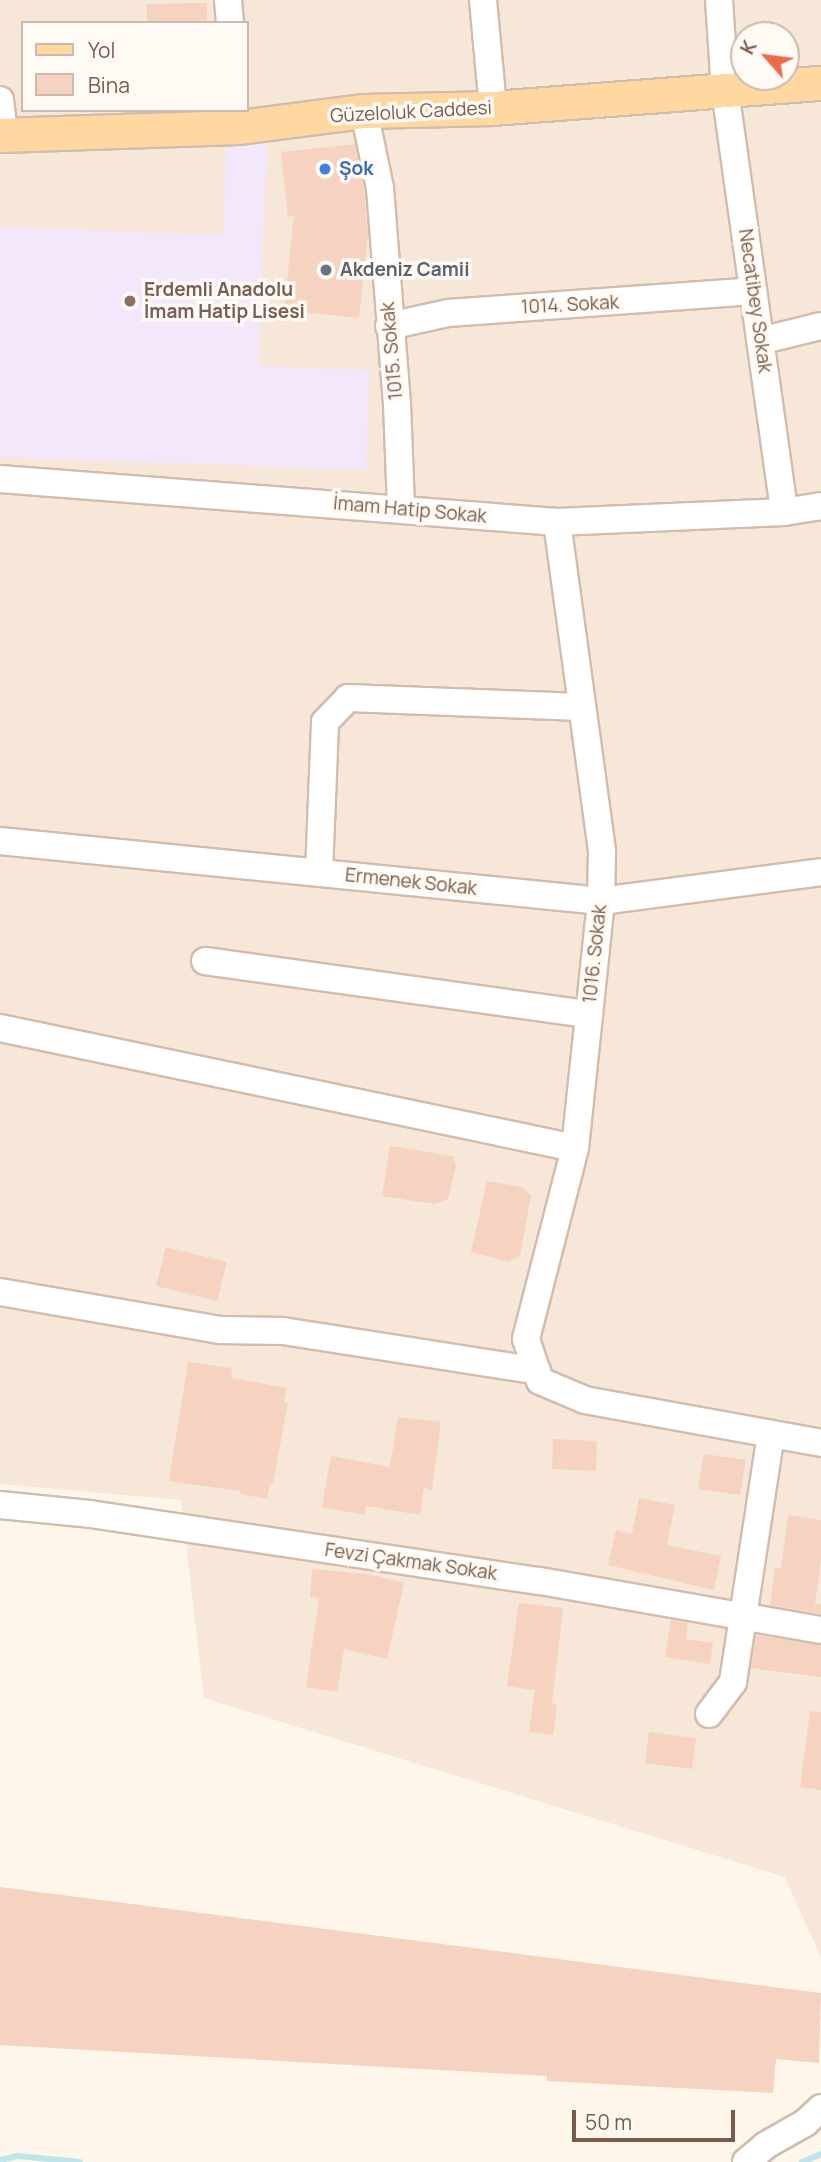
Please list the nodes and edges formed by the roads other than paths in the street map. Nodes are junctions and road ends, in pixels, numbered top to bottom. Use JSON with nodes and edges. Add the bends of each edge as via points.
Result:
{"nodes":[{"id":1,"x":228,"y":0,"type":"edge"},
{"id":2,"x":483,"y":0,"type":"edge"},
{"id":3,"x":719,"y":0,"type":"edge"},
{"id":4,"x":230,"y":21,"type":"edge"},
{"id":5,"x":821,"y":83,"type":"edge"},
{"id":6,"x":725,"y":90,"type":"junction"},
{"id":7,"x":0,"y":100,"type":"edge"},
{"id":8,"x":493,"y":108,"type":"junction"},
{"id":9,"x":364,"y":111,"type":"junction"},
{"id":10,"x":239,"y":119,"type":"edge"},
{"id":11,"x":2,"y":134,"type":"edge"},
{"id":12,"x":753,"y":291,"type":"junction"},
{"id":13,"x":388,"y":326,"type":"junction"},
{"id":14,"x":821,"y":326,"type":"edge"},
{"id":15,"x":760,"y":341,"type":"junction"},
{"id":16,"x":0,"y":479,"type":"edge"},
{"id":17,"x":821,"y":506,"type":"edge"},
{"id":18,"x":401,"y":509,"type":"junction"},
{"id":19,"x":784,"y":512,"type":"junction"},
{"id":20,"x":557,"y":522,"type":"junction"},
{"id":21,"x":581,"y":707,"type":"junction"},
{"id":22,"x":0,"y":841,"type":"edge"},
{"id":23,"x":821,"y":872,"type":"edge"},
{"id":24,"x":319,"y":873,"type":"junction"},
{"id":25,"x":601,"y":901,"type":"junction"},
{"id":26,"x":205,"y":961,"type":"dead end"},
{"id":27,"x":589,"y":1014,"type":"junction"},
{"id":28,"x":0,"y":1028,"type":"edge"},
{"id":29,"x":575,"y":1148,"type":"junction"},
{"id":30,"x":0,"y":1292,"type":"edge"},
{"id":31,"x":538,"y":1376,"type":"junction"},
{"id":32,"x":771,"y":1434,"type":"junction"},
{"id":33,"x":821,"y":1443,"type":"edge"},
{"id":34,"x":0,"y":1505,"type":"edge"},
{"id":35,"x":743,"y":1616,"type":"junction"},
{"id":36,"x":821,"y":1630,"type":"edge"},
{"id":37,"x":709,"y":1714,"type":"dead end"},
{"id":38,"x":821,"y":2108,"type":"edge"},
{"id":39,"x":746,"y":2162,"type":"edge"}],
"edges":[{"from":1,"to":4,"type":"street"},
{"from":2,"to":8,"type":"street"},
{"from":3,"to":6,"type":"street","name":"Necatibey Sokak"},
{"from":5,"to":6,"type":"main road","name":"Güzeloluk Caddesi"},
{"from":6,"to":8,"type":"main road","name":"Güzeloluk Caddesi"},
{"from":6,"to":12,"type":"street","name":"Necatibey Sokak"},
{"from":7,"to":11,"type":"street"},
{"from":8,"to":9,"type":"main road","name":"Güzeloluk Caddesi"},
{"from":9,"to":10,"type":"main road","name":"Güzeloluk Caddesi"},
{"from":9,"to":13,"type":"street","name":"1015. Sokak","via":[[380,188]]},
{"from":10,"to":11,"type":"main road","name":"Güzeloluk Caddesi"},
{"from":12,"to":13,"type":"street","name":"1014. Sokak","via":[[448,313]]},
{"from":12,"to":15,"type":"street","name":"Necatibey Sokak"},
{"from":13,"to":18,"type":"street","name":"1015. Sokak","via":[[397,403]]},
{"from":14,"to":15,"type":"street"},
{"from":15,"to":19,"type":"street","name":"Necatibey Sokak"},
{"from":16,"to":18,"type":"street","name":"İmam Hatip Sokak"},
{"from":17,"to":19,"type":"street","name":"İmam Hatip Sokak"},
{"from":18,"to":20,"type":"street","name":"İmam Hatip Sokak"},
{"from":19,"to":20,"type":"street","name":"İmam Hatip Sokak"},
{"from":20,"to":21,"type":"street","name":"1016. Sokak"},
{"from":21,"to":24,"type":"street","via":[[348,698],[325,722]]},
{"from":21,"to":25,"type":"street","name":"1016. Sokak","via":[[602,851]]},
{"from":22,"to":24,"type":"street","name":"Ermenek Sokak"},
{"from":23,"to":25,"type":"street","name":"Ermenek Sokak"},
{"from":24,"to":25,"type":"street","name":"Ermenek Sokak"},
{"from":25,"to":27,"type":"street","name":"1016. Sokak"},
{"from":26,"to":27,"type":"street"},
{"from":27,"to":29,"type":"street","name":"1016. Sokak"},
{"from":28,"to":29,"type":"street"},
{"from":29,"to":31,"type":"street","name":"1016. Sokak","via":[[526,1339]]},
{"from":30,"to":31,"type":"street","via":[[221,1330],[283,1331]]},
{"from":31,"to":32,"type":"street","via":[[585,1400]]},
{"from":32,"to":33,"type":"street"},
{"from":32,"to":35,"type":"street"},
{"from":34,"to":35,"type":"street","name":"Fevzi Çakmak Sokak","via":[[90,1514],[540,1581]]},
{"from":35,"to":36,"type":"street","name":"Fevzi Çakmak Sokak"},
{"from":35,"to":37,"type":"street","via":[[733,1682]]},
{"from":38,"to":39,"type":"street"}]}
